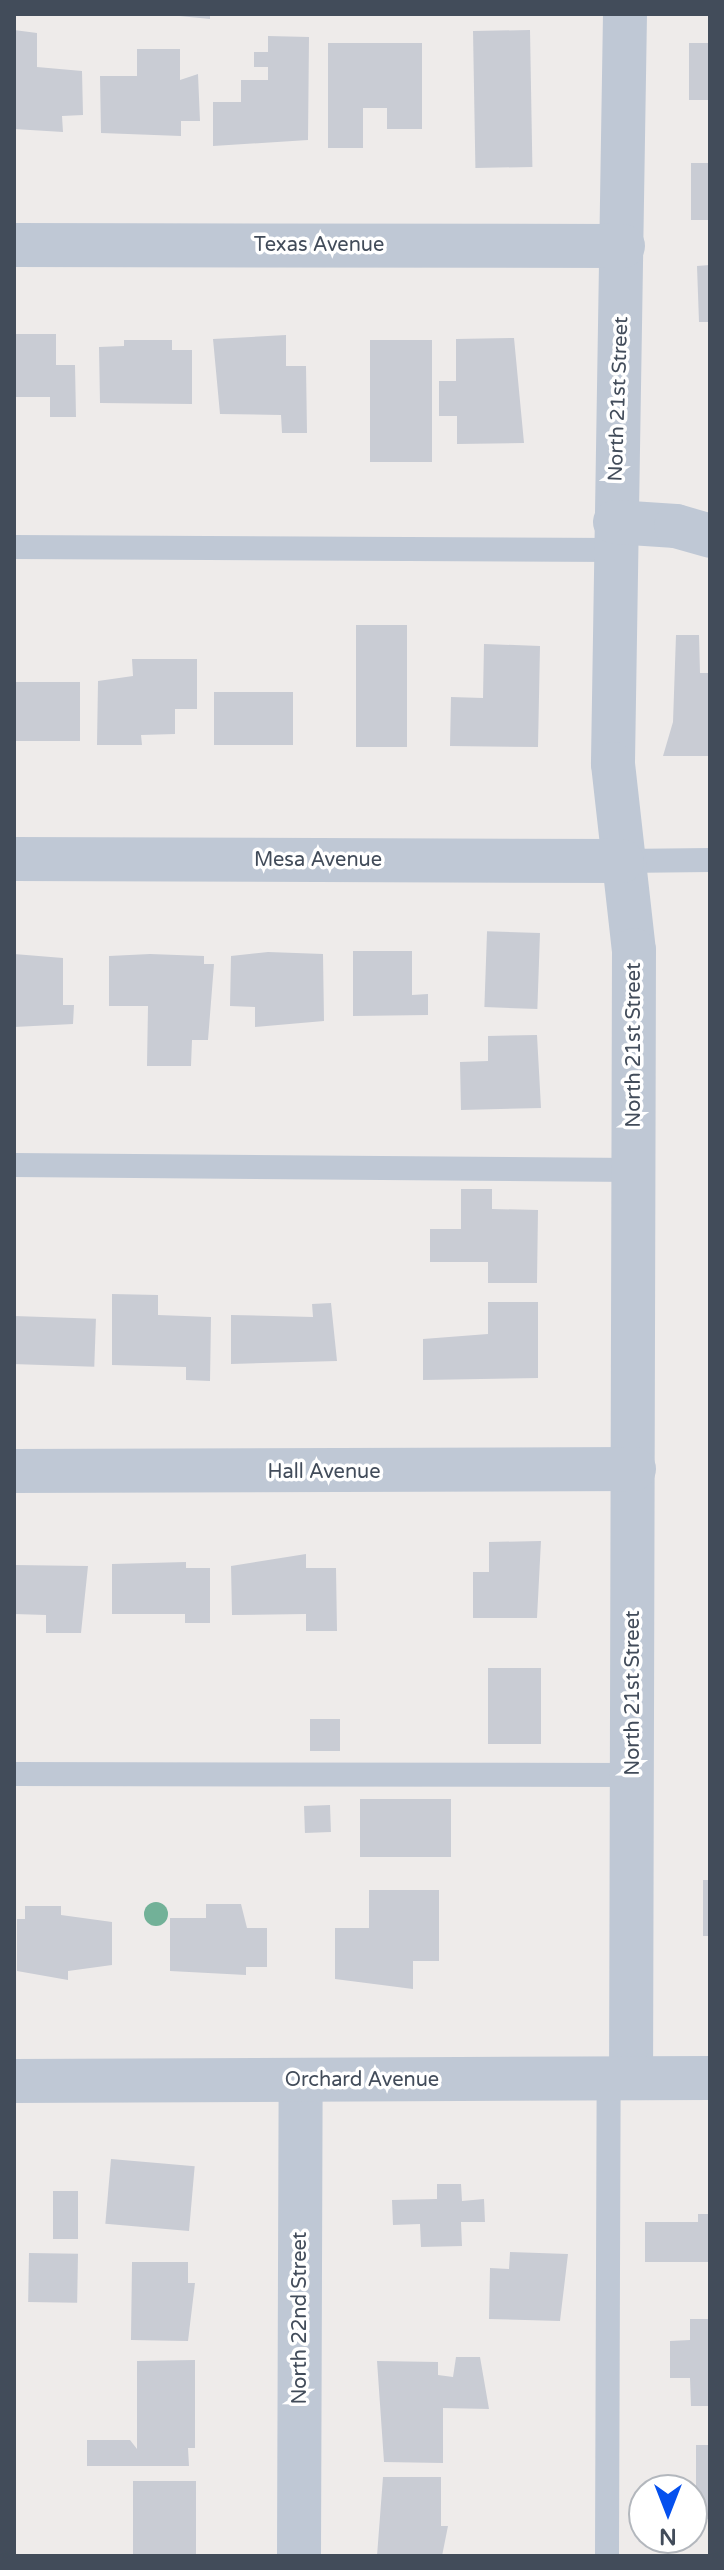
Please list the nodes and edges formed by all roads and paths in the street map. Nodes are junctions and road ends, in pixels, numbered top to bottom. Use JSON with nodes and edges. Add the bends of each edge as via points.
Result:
{"nodes":[{"id":1,"x":625,"y":14,"type":"edge"},
{"id":2,"x":14,"y":245,"type":"edge"},
{"id":3,"x":623,"y":246,"type":"junction"},
{"id":4,"x":615,"y":536,"type":"junction"},
{"id":5,"x":710,"y":536,"type":"edge"},
{"id":6,"x":14,"y":547,"type":"edge"},
{"id":7,"x":14,"y":859,"type":"edge"},
{"id":8,"x":710,"y":860,"type":"edge"},
{"id":9,"x":622,"y":861,"type":"junction"},
{"id":10,"x":14,"y":1165,"type":"edge"},
{"id":11,"x":634,"y":1170,"type":"junction"},
{"id":12,"x":634,"y":1469,"type":"junction"},
{"id":13,"x":14,"y":1471,"type":"edge"},
{"id":14,"x":14,"y":1774,"type":"edge"},
{"id":15,"x":633,"y":1775,"type":"junction"},
{"id":16,"x":620,"y":2078,"type":"junction"},
{"id":17,"x":710,"y":2078,"type":"edge"},
{"id":18,"x":14,"y":2081,"type":"edge"},
{"id":19,"x":301,"y":2081,"type":"junction"},
{"id":20,"x":299,"y":2556,"type":"edge"},
{"id":21,"x":607,"y":2556,"type":"edge"}],
"edges":[{"from":1,"to":3,"type":"street","name":"North 21st Street"},
{"from":2,"to":3,"type":"street","name":"Texas Avenue"},
{"from":3,"to":4,"type":"street","name":"North 21st Street"},
{"from":4,"to":5,"type":"street","via":[[649,521]]},
{"from":4,"to":6,"type":"lane"},
{"from":4,"to":9,"type":"street","name":"North 21st Street","via":[[613,764]]},
{"from":7,"to":9,"type":"street","name":"Mesa Avenue"},
{"from":8,"to":9,"type":"lane"},
{"from":9,"to":11,"type":"street","name":"North 21st Street","via":[[634,950]]},
{"from":10,"to":11,"type":"lane"},
{"from":11,"to":12,"type":"street","name":"North 21st Street"},
{"from":12,"to":13,"type":"street","name":"Hall Avenue"},
{"from":12,"to":15,"type":"street","name":"North 21st Street"},
{"from":14,"to":15,"type":"lane"},
{"from":15,"to":16,"type":"street","name":"North 21st Street"},
{"from":16,"to":17,"type":"street","name":"Orchard Avenue"},
{"from":16,"to":19,"type":"street","name":"Orchard Avenue"},
{"from":16,"to":21,"type":"lane"},
{"from":18,"to":19,"type":"street","name":"Orchard Avenue"},
{"from":19,"to":20,"type":"street","name":"North 22nd Street"}]}
